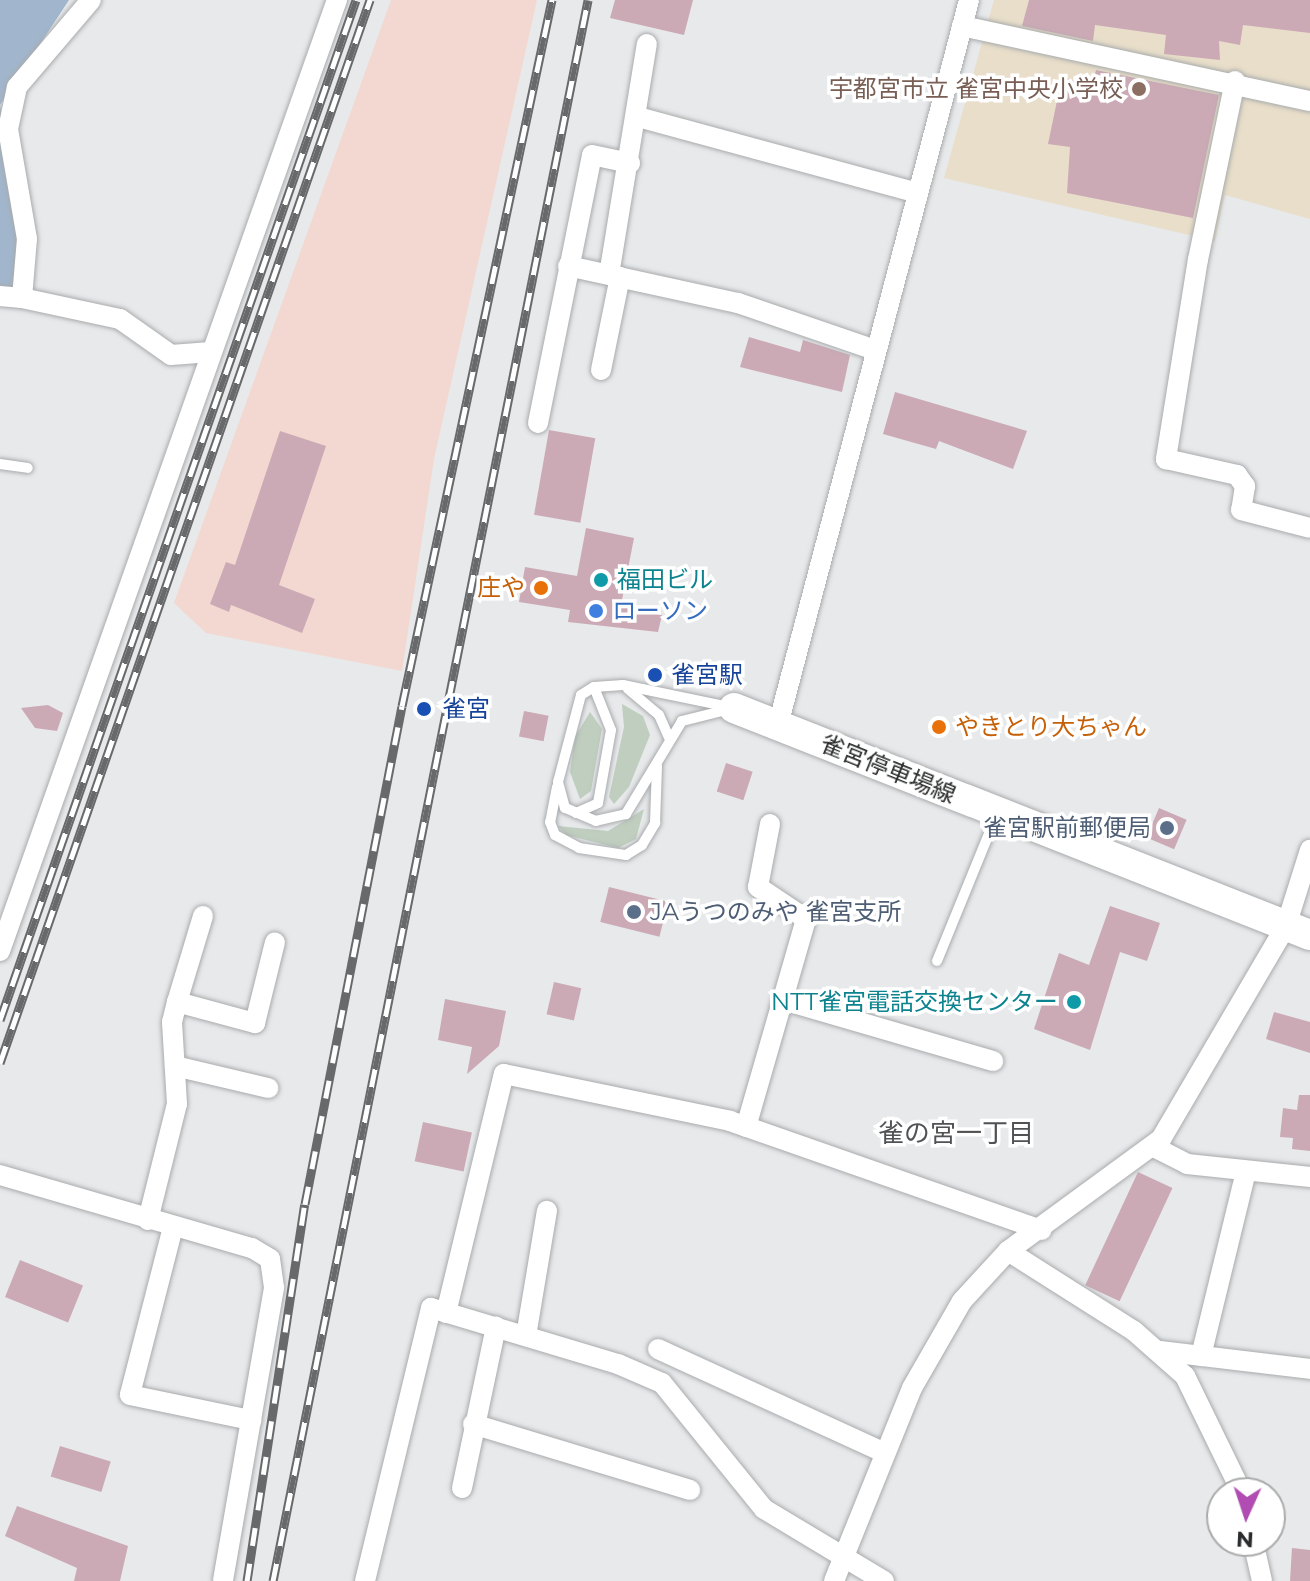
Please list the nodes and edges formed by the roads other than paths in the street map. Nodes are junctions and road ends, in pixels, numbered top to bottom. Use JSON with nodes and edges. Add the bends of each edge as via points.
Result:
{"nodes":[{"id":1,"x":91,"y":0,"type":"edge"},
{"id":2,"x":337,"y":0,"type":"edge"},
{"id":3,"x":969,"y":0,"type":"edge"},
{"id":4,"x":962,"y":26,"type":"junction"},
{"id":5,"x":647,"y":44,"type":"dead end"},
{"id":6,"x":1235,"y":81,"type":"junction"},
{"id":7,"x":1310,"y":101,"type":"edge"},
{"id":8,"x":638,"y":117,"type":"junction"},
{"id":9,"x":630,"y":163,"type":"junction"},
{"id":10,"x":918,"y":193,"type":"junction"},
{"id":11,"x":568,"y":266,"type":"junction"},
{"id":12,"x":614,"y":276,"type":"junction"},
{"id":13,"x":0,"y":296,"type":"edge"},
{"id":14,"x":22,"y":298,"type":"junction"},
{"id":15,"x":875,"y":350,"type":"junction"},
{"id":16,"x":211,"y":352,"type":"junction"},
{"id":17,"x":601,"y":370,"type":"dead end"},
{"id":18,"x":538,"y":423,"type":"dead end"},
{"id":19,"x":0,"y":464,"type":"edge"},
{"id":20,"x":28,"y":468,"type":"dead end"},
{"id":21,"x":1310,"y":528,"type":"edge"},
{"id":22,"x":623,"y":685,"type":"junction"},
{"id":23,"x":594,"y":687,"type":"junction"},
{"id":24,"x":734,"y":708,"type":"junction"},
{"id":25,"x":778,"y":725,"type":"junction"},
{"id":26,"x":669,"y":737,"type":"junction"},
{"id":27,"x":657,"y":764,"type":"junction"},
{"id":28,"x":558,"y":782,"type":"junction"},
{"id":29,"x":998,"y":812,"type":"junction"},
{"id":30,"x":576,"y":813,"type":"junction"},
{"id":31,"x":770,"y":824,"type":"dead end"},
{"id":32,"x":1310,"y":850,"type":"edge"},
{"id":33,"x":203,"y":916,"type":"dead end"},
{"id":34,"x":1298,"y":931,"type":"edge"},
{"id":35,"x":275,"y":942,"type":"dead end"},
{"id":36,"x":0,"y":951,"type":"edge"},
{"id":37,"x":937,"y":961,"type":"dead end"},
{"id":38,"x":783,"y":1000,"type":"junction"},
{"id":39,"x":177,"y":1002,"type":"junction"},
{"id":40,"x":993,"y":1061,"type":"dead end"},
{"id":41,"x":175,"y":1066,"type":"junction"},
{"id":42,"x":268,"y":1088,"type":"dead end"},
{"id":43,"x":746,"y":1127,"type":"junction"},
{"id":44,"x":1152,"y":1146,"type":"junction"},
{"id":45,"x":1246,"y":1172,"type":"junction"},
{"id":46,"x":0,"y":1175,"type":"edge"},
{"id":47,"x":1310,"y":1177,"type":"edge"},
{"id":48,"x":547,"y":1211,"type":"dead end"},
{"id":49,"x":148,"y":1220,"type":"junction"},
{"id":50,"x":173,"y":1227,"type":"junction"},
{"id":51,"x":1042,"y":1230,"type":"junction"},
{"id":52,"x":1008,"y":1251,"type":"junction"},
{"id":53,"x":446,"y":1313,"type":"junction"},
{"id":54,"x":496,"y":1327,"type":"junction"},
{"id":55,"x":526,"y":1336,"type":"junction"},
{"id":56,"x":658,"y":1349,"type":"dead end"},
{"id":57,"x":1160,"y":1351,"type":"junction"},
{"id":58,"x":1201,"y":1356,"type":"junction"},
{"id":59,"x":1310,"y":1369,"type":"edge"},
{"id":60,"x":251,"y":1420,"type":"junction"},
{"id":61,"x":473,"y":1424,"type":"junction"},
{"id":62,"x":883,"y":1452,"type":"junction"},
{"id":63,"x":1234,"y":1477,"type":"edge"},
{"id":64,"x":462,"y":1488,"type":"dead end"},
{"id":65,"x":690,"y":1490,"type":"dead end"},
{"id":66,"x":1257,"y":1557,"type":"edge"},
{"id":67,"x":842,"y":1561,"type":"junction"},
{"id":68,"x":223,"y":1581,"type":"edge"},
{"id":69,"x":365,"y":1581,"type":"edge"},
{"id":70,"x":834,"y":1581,"type":"edge"},
{"id":71,"x":884,"y":1581,"type":"edge"},
{"id":72,"x":1262,"y":1581,"type":"edge"}],
"edges":[{"from":1,"to":14,"type":"street","via":[[17,87],[8,129],[27,239]]},
{"from":2,"to":16,"type":"street"},
{"from":3,"to":4,"type":"street"},
{"from":4,"to":6,"type":"street"},
{"from":4,"to":10,"type":"street"},
{"from":5,"to":8,"type":"street"},
{"from":6,"to":7,"type":"street"},
{"from":6,"to":21,"type":"street","via":[[1198,259],[1166,459],[1237,475],[1245,486],[1241,510]]},
{"from":8,"to":9,"type":"street"},
{"from":8,"to":10,"type":"street"},
{"from":9,"to":11,"type":"street","via":[[592,155]]},
{"from":9,"to":12,"type":"street"},
{"from":10,"to":15,"type":"street"},
{"from":11,"to":12,"type":"street"},
{"from":11,"to":18,"type":"street"},
{"from":12,"to":15,"type":"street","via":[[738,303]]},
{"from":12,"to":17,"type":"street"},
{"from":13,"to":14,"type":"street"},
{"from":14,"to":16,"type":"street","via":[[120,319],[171,355]]},
{"from":15,"to":25,"type":"street"},
{"from":16,"to":36,"type":"street"},
{"from":19,"to":20,"type":"lane"},
{"from":22,"to":23,"type":"lane"},
{"from":22,"to":24,"type":"lane"},
{"from":22,"to":26,"type":"lane","via":[[659,715]]},
{"from":23,"to":28,"type":"lane","via":[[574,707]]},
{"from":23,"to":30,"type":"lane","via":[[611,730],[598,803]]},
{"from":24,"to":25,"type":"main road","name":"雀宮停車場線"},
{"from":24,"to":26,"type":"lane","via":[[692,717]]},
{"from":25,"to":29,"type":"main road","name":"雀宮停車場線"},
{"from":26,"to":27,"type":"lane"},
{"from":27,"to":28,"type":"lane","via":[[655,823],[642,845],[626,855],[579,848],[555,835],[550,822]]},
{"from":27,"to":30,"type":"lane","via":[[626,814],[613,821]]},
{"from":28,"to":30,"type":"lane","via":[[565,808]]},
{"from":29,"to":34,"type":"main road","name":"雀宮停車場線"},
{"from":29,"to":37,"type":"lane"},
{"from":31,"to":38,"type":"street","via":[[758,887],[806,919]]},
{"from":32,"to":34,"type":"street"},
{"from":33,"to":39,"type":"street"},
{"from":34,"to":44,"type":"street"},
{"from":35,"to":39,"type":"street","via":[[255,1023]]},
{"from":38,"to":40,"type":"street"},
{"from":38,"to":43,"type":"street"},
{"from":39,"to":41,"type":"street"},
{"from":41,"to":42,"type":"street"},
{"from":41,"to":49,"type":"street","via":[[177,1104]]},
{"from":43,"to":51,"type":"street"},
{"from":43,"to":53,"type":"street","via":[[504,1074]]},
{"from":44,"to":45,"type":"street","via":[[1187,1164]]},
{"from":44,"to":51,"type":"street"},
{"from":45,"to":47,"type":"street"},
{"from":45,"to":58,"type":"street"},
{"from":46,"to":49,"type":"street"},
{"from":48,"to":55,"type":"street"},
{"from":49,"to":50,"type":"street"},
{"from":50,"to":60,"type":"street","via":[[252,1248],[270,1259],[274,1288]]},
{"from":50,"to":60,"type":"street","via":[[130,1395]]},
{"from":51,"to":52,"type":"street"},
{"from":52,"to":57,"type":"street"},
{"from":52,"to":62,"type":"street","via":[[962,1301]]},
{"from":53,"to":54,"type":"street"},
{"from":53,"to":69,"type":"street","via":[[431,1308]]},
{"from":54,"to":55,"type":"street"},
{"from":54,"to":61,"type":"street"},
{"from":55,"to":67,"type":"street","via":[[662,1383],[764,1509]]},
{"from":56,"to":62,"type":"street"},
{"from":57,"to":58,"type":"street"},
{"from":57,"to":63,"type":"street","via":[[1185,1376]]},
{"from":58,"to":59,"type":"street"},
{"from":60,"to":68,"type":"street"},
{"from":61,"to":64,"type":"street"},
{"from":61,"to":65,"type":"street"},
{"from":62,"to":67,"type":"street"},
{"from":66,"to":72,"type":"street"},
{"from":67,"to":70,"type":"street"},
{"from":67,"to":71,"type":"street"}]}
